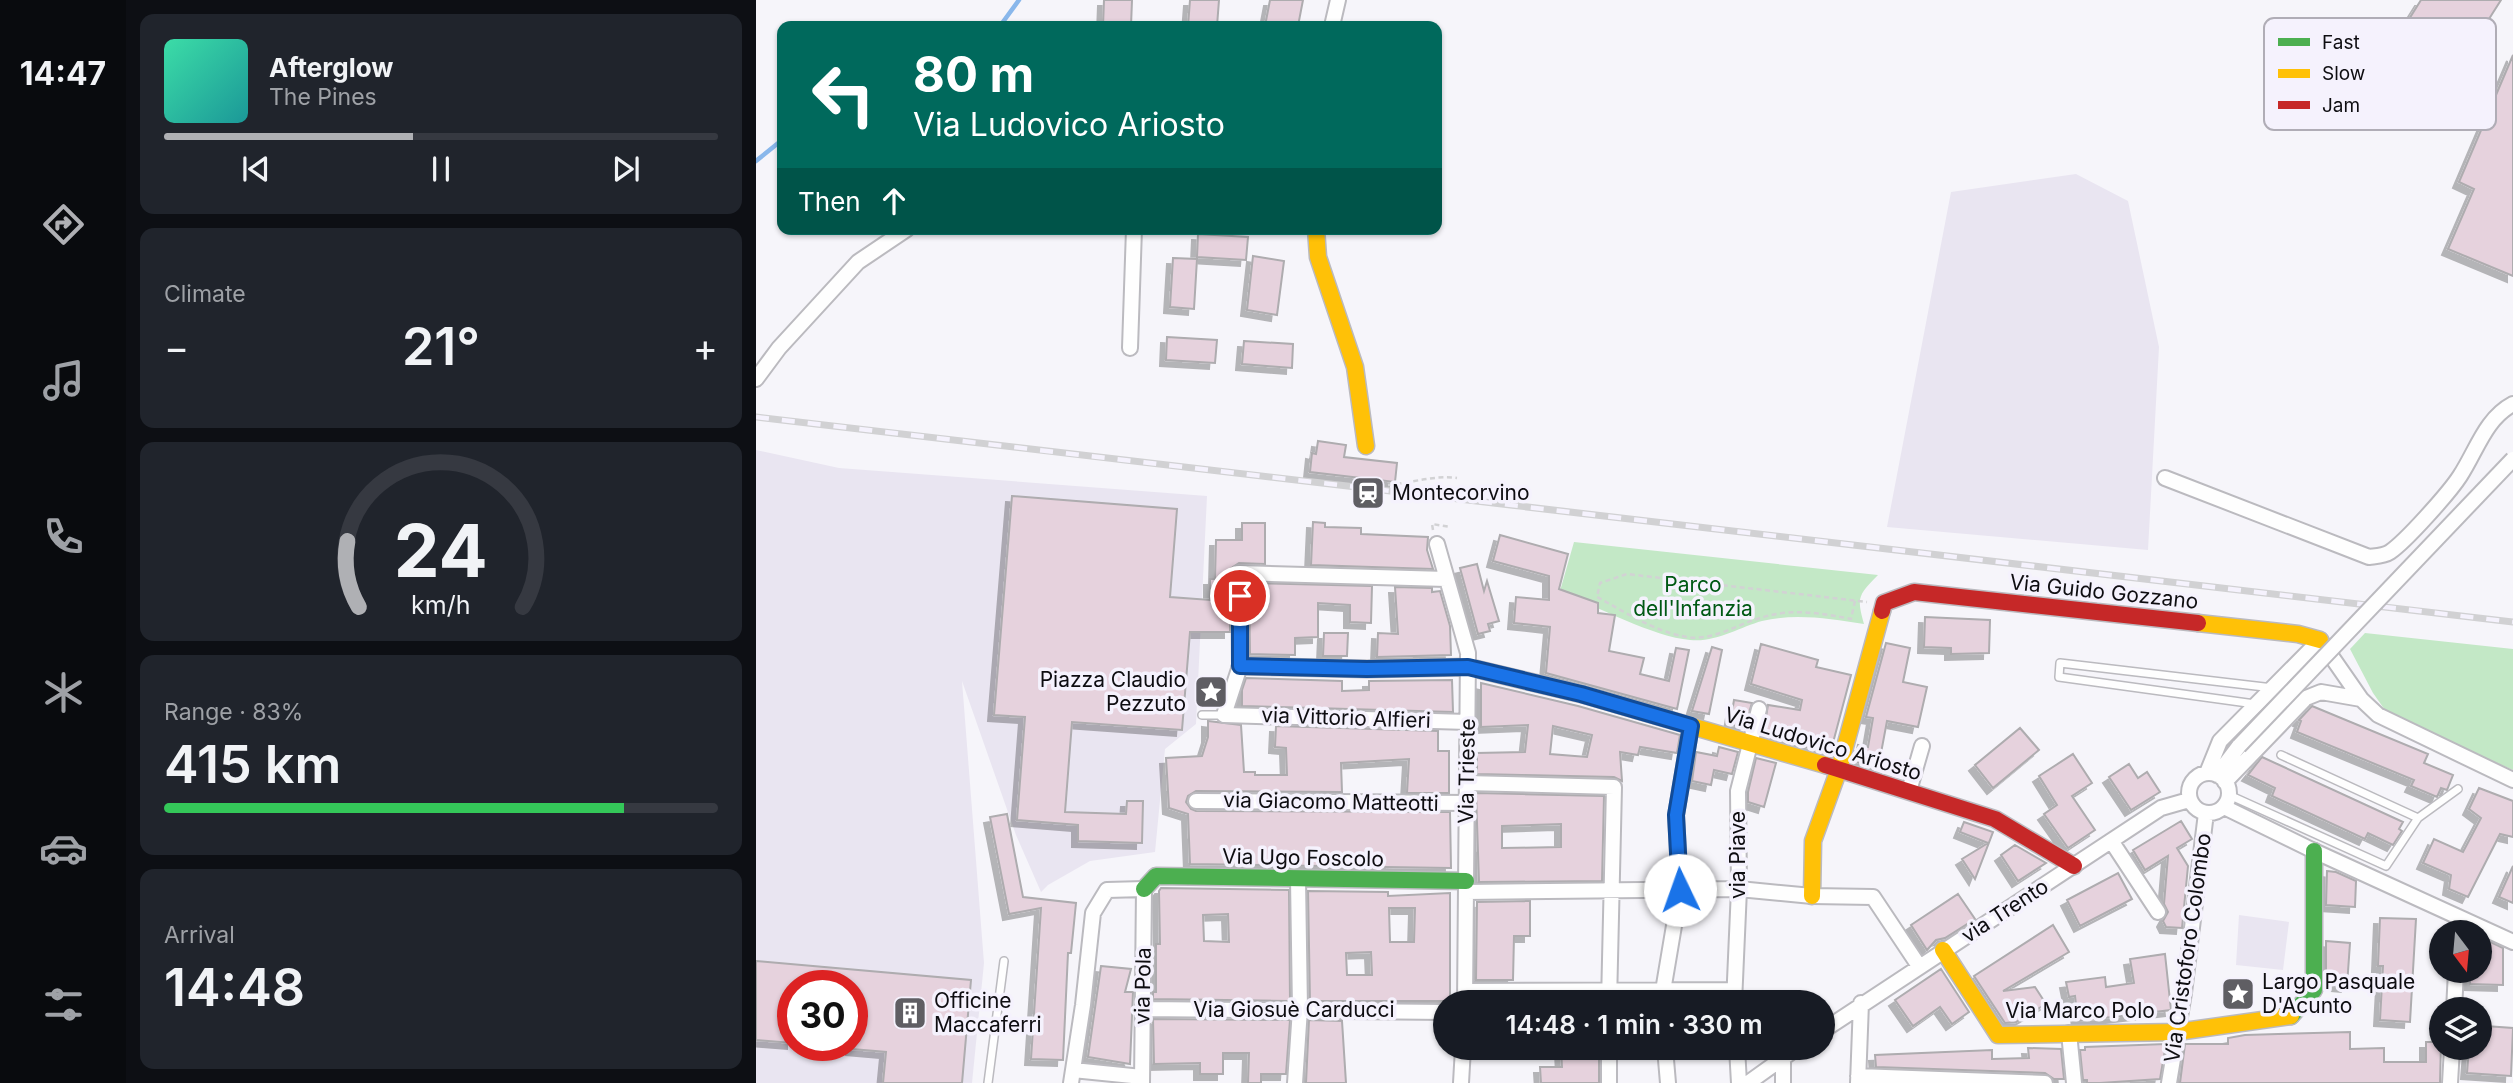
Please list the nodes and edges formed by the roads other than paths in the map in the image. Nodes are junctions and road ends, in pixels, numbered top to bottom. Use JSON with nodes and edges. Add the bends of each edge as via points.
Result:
{"nodes":[{"id":1,"x":1338,"y":0,"type":"edge"},
{"id":2,"x":1333,"y":21,"type":"edge"},
{"id":3,"x":899,"y":235,"type":"edge"},
{"id":4,"x":1134,"y":235,"type":"edge"},
{"id":5,"x":1316,"y":235,"type":"edge"},
{"id":6,"x":1130,"y":348,"type":"dead end"},
{"id":7,"x":756,"y":379,"type":"edge"},
{"id":8,"x":2513,"y":404,"type":"edge"},
{"id":9,"x":2513,"y":412,"type":"edge"},
{"id":10,"x":2498,"y":413,"type":"junction"},
{"id":11,"x":1366,"y":446,"type":"dead end"},
{"id":12,"x":2513,"y":459,"type":"edge"},
{"id":13,"x":2165,"y":478,"type":"dead end"},
{"id":14,"x":1437,"y":544,"type":"dead end"},
{"id":15,"x":1446,"y":579,"type":"junction"},
{"id":16,"x":2320,"y":640,"type":"junction"},
{"id":17,"x":1240,"y":666,"type":"junction"},
{"id":18,"x":1468,"y":667,"type":"junction"},
{"id":19,"x":2274,"y":688,"type":"junction"},
{"id":20,"x":2361,"y":699,"type":"junction"},
{"id":21,"x":2258,"y":704,"type":"junction"},
{"id":22,"x":1759,"y":709,"type":"dead end"},
{"id":23,"x":1202,"y":715,"type":"dead end"},
{"id":24,"x":1224,"y":715,"type":"junction"},
{"id":25,"x":1468,"y":722,"type":"junction"},
{"id":26,"x":1691,"y":726,"type":"junction"},
{"id":27,"x":1751,"y":744,"type":"junction"},
{"id":28,"x":1922,"y":746,"type":"dead end"},
{"id":29,"x":2281,"y":755,"type":"dead end"},
{"id":30,"x":1839,"y":769,"type":"junction"},
{"id":31,"x":2513,"y":780,"type":"edge"},
{"id":32,"x":1466,"y":783,"type":"junction"},
{"id":33,"x":2220,"y":786,"type":"junction"},
{"id":34,"x":2458,"y":789,"type":"dead end"},
{"id":35,"x":1909,"y":791,"type":"junction"},
{"id":36,"x":2189,"y":800,"type":"junction"},
{"id":37,"x":1196,"y":801,"type":"dead end"},
{"id":38,"x":1466,"y":803,"type":"junction"},
{"id":39,"x":2206,"y":813,"type":"junction"},
{"id":40,"x":2418,"y":818,"type":"junction"},
{"id":41,"x":2112,"y":842,"type":"junction"},
{"id":42,"x":2314,"y":851,"type":"junction"},
{"id":43,"x":2074,"y":866,"type":"junction"},
{"id":44,"x":1298,"y":880,"type":"junction"},
{"id":45,"x":1466,"y":886,"type":"junction"},
{"id":46,"x":1144,"y":889,"type":"junction"},
{"id":47,"x":1739,"y":889,"type":"junction"},
{"id":48,"x":1680,"y":890,"type":"junction"},
{"id":49,"x":1612,"y":891,"type":"junction"},
{"id":50,"x":1812,"y":896,"type":"junction"},
{"id":51,"x":2158,"y":912,"type":"dead end"},
{"id":52,"x":2449,"y":920,"type":"edge"},
{"id":53,"x":2492,"y":936,"type":"edge"},
{"id":54,"x":2513,"y":942,"type":"edge"},
{"id":55,"x":1943,"y":950,"type":"junction"},
{"id":56,"x":1003,"y":961,"type":"dead end"},
{"id":57,"x":1919,"y":966,"type":"junction"},
{"id":58,"x":1465,"y":990,"type":"edge"},
{"id":59,"x":1609,"y":990,"type":"edge"},
{"id":60,"x":1664,"y":990,"type":"edge"},
{"id":61,"x":1734,"y":990,"type":"edge"},
{"id":62,"x":1861,"y":1003,"type":"junction"},
{"id":63,"x":1143,"y":1009,"type":"junction"},
{"id":64,"x":1300,"y":1009,"type":"junction"},
{"id":65,"x":1433,"y":1012,"type":"edge"},
{"id":66,"x":1835,"y":1022,"type":"edge"},
{"id":67,"x":2177,"y":1032,"type":"junction"},
{"id":68,"x":2069,"y":1034,"type":"junction"},
{"id":69,"x":1462,"y":1060,"type":"edge"},
{"id":70,"x":1609,"y":1060,"type":"edge"},
{"id":71,"x":1666,"y":1060,"type":"edge"},
{"id":72,"x":1738,"y":1060,"type":"edge"},
{"id":73,"x":1780,"y":1060,"type":"edge"},
{"id":74,"x":1783,"y":1060,"type":"edge"},
{"id":75,"x":2451,"y":1060,"type":"edge"},
{"id":76,"x":1072,"y":1076,"type":"edge"},
{"id":77,"x":1142,"y":1080,"type":"edge"},
{"id":78,"x":1858,"y":1080,"type":"edge"},
{"id":79,"x":1987,"y":1082,"type":"edge"},
{"id":80,"x":989,"y":1083,"type":"edge"},
{"id":81,"x":1295,"y":1083,"type":"edge"},
{"id":82,"x":1461,"y":1083,"type":"edge"},
{"id":83,"x":1609,"y":1083,"type":"edge"},
{"id":84,"x":1668,"y":1083,"type":"edge"},
{"id":85,"x":1739,"y":1083,"type":"edge"},
{"id":86,"x":1748,"y":1083,"type":"edge"},
{"id":87,"x":1783,"y":1083,"type":"edge"},
{"id":88,"x":2045,"y":1083,"type":"edge"},
{"id":89,"x":2074,"y":1083,"type":"edge"},
{"id":90,"x":2169,"y":1083,"type":"edge"},
{"id":91,"x":2450,"y":1083,"type":"edge"}],
"edges":[{"from":1,"to":2,"type":"street"},
{"from":3,"to":7,"type":"street","via":[[858,262]]},
{"from":4,"to":6,"type":"street"},
{"from":5,"to":11,"type":"street","via":[[1318,257],[1355,367]]},
{"from":8,"to":10,"type":"street"},
{"from":9,"to":10,"type":"street"},
{"from":10,"to":13,"type":"street","via":[[2459,479],[2402,542],[2378,556],[2370,557]]},
{"from":12,"to":33,"type":"street","bridge":true,"via":[[2239,746]]},
{"from":14,"to":15,"type":"street","name":"Via Trieste"},
{"from":15,"to":17,"type":"street","via":[[1240,573]]},
{"from":15,"to":18,"type":"street","name":"Via Trieste"},
{"from":16,"to":19,"type":"street"},
{"from":16,"to":20,"type":"street"},
{"from":16,"to":30,"type":"street","name":"Via Guido Gozzano","via":[[1914,592],[1884,603]]},
{"from":17,"to":18,"type":"street","name":"Via Ludovico Ariosto"},
{"from":17,"to":24,"type":"street"},
{"from":18,"to":25,"type":"street","name":"Via Trieste"},
{"from":18,"to":26,"type":"street","name":"Via Ludovico Ariosto"},
{"from":19,"to":21,"type":"street"},
{"from":19,"to":21,"type":"lane","via":[[2060,663],[2059,677]]},
{"from":20,"to":31,"type":"street","via":[[2378,715]]},
{"from":20,"to":33,"type":"street","via":[[2321,692],[2306,698]]},
{"from":21,"to":33,"type":"street","via":[[2221,741]]},
{"from":22,"to":27,"type":"street","name":"via Piave"},
{"from":23,"to":24,"type":"lane"},
{"from":24,"to":25,"type":"street","name":"via Vittorio Alfieri"},
{"from":25,"to":32,"type":"street","name":"Via Trieste"},
{"from":26,"to":27,"type":"street","name":"Via Ludovico Ariosto"},
{"from":26,"to":48,"type":"street","via":[[1676,815]]},
{"from":27,"to":30,"type":"street","name":"Via Ludovico Ariosto"},
{"from":27,"to":47,"type":"street","name":"via Piave","via":[[1738,790]]},
{"from":28,"to":35,"type":"street"},
{"from":29,"to":40,"type":"lane"},
{"from":30,"to":35,"type":"street","name":"Via Ludovico Ariosto"},
{"from":30,"to":50,"type":"street","via":[[1813,841]]},
{"from":32,"to":38,"type":"street","name":"Via Trieste"},
{"from":32,"to":49,"type":"street","via":[[1614,788]]},
{"from":33,"to":36,"type":"street","via":[[2202,774],[2192,782]]},
{"from":33,"to":39,"type":"street","via":[[2219,811]]},
{"from":33,"to":40,"type":"lane","via":[[2386,866]]},
{"from":33,"to":42,"type":"street"},
{"from":34,"to":40,"type":"lane"},
{"from":35,"to":43,"type":"street","name":"Via Ludovico Ariosto","via":[[1995,819]]},
{"from":36,"to":39,"type":"street"},
{"from":36,"to":41,"type":"street","name":"via Trento","via":[[2161,808]]},
{"from":37,"to":38,"type":"street","name":"via Giacomo Matteotti"},
{"from":38,"to":45,"type":"street","name":"Via Trieste"},
{"from":39,"to":67,"type":"street","name":"Via Cristoforo Colombo"},
{"from":41,"to":43,"type":"street","name":"via Trento"},
{"from":41,"to":51,"type":"street"},
{"from":42,"to":52,"type":"street"},
{"from":42,"to":67,"type":"street","name":"Via Marco Polo","via":[[2314,990],[2290,1017]]},
{"from":43,"to":55,"type":"street","name":"via Trento"},
{"from":44,"to":45,"type":"street","name":"Via Ugo Foscolo"},
{"from":44,"to":46,"type":"street","name":"Via Ugo Foscolo","via":[[1156,876]]},
{"from":44,"to":64,"type":"street"},
{"from":45,"to":49,"type":"street"},
{"from":45,"to":58,"type":"street","name":"Via Trieste"},
{"from":46,"to":63,"type":"street","name":"via Pola"},
{"from":46,"to":76,"type":"street","via":[[1107,890],[1093,912]]},
{"from":47,"to":48,"type":"street"},
{"from":47,"to":50,"type":"street"},
{"from":47,"to":61,"type":"street","name":"via Piave"},
{"from":48,"to":49,"type":"street"},
{"from":48,"to":60,"type":"street"},
{"from":49,"to":59,"type":"street"},
{"from":50,"to":57,"type":"street","via":[[1873,897]]},
{"from":53,"to":54,"type":"street"},
{"from":55,"to":57,"type":"street","name":"via Trento"},
{"from":55,"to":68,"type":"street","name":"Via Marco Polo","via":[[1998,1035]]},
{"from":56,"to":80,"type":"lane"},
{"from":57,"to":62,"type":"street","name":"via Trento"},
{"from":62,"to":66,"type":"street","name":"via Trento"},
{"from":62,"to":78,"type":"street"},
{"from":63,"to":64,"type":"street","name":"Via Giosuè Carducci"},
{"from":63,"to":77,"type":"street","name":"via Pola"},
{"from":64,"to":65,"type":"street","name":"Via Giosuè Carducci"},
{"from":64,"to":81,"type":"street"},
{"from":67,"to":68,"type":"street","name":"Via Marco Polo"},
{"from":67,"to":90,"type":"street","name":"Via Cristoforo Colombo"},
{"from":68,"to":89,"type":"street"},
{"from":69,"to":82,"type":"street"},
{"from":70,"to":83,"type":"street"},
{"from":71,"to":84,"type":"street"},
{"from":72,"to":85,"type":"street"},
{"from":73,"to":86,"type":"street"},
{"from":74,"to":87,"type":"street"},
{"from":75,"to":91,"type":"street"},
{"from":76,"to":77,"type":"street"},
{"from":78,"to":79,"type":"street"},
{"from":79,"to":88,"type":"street"}]}
